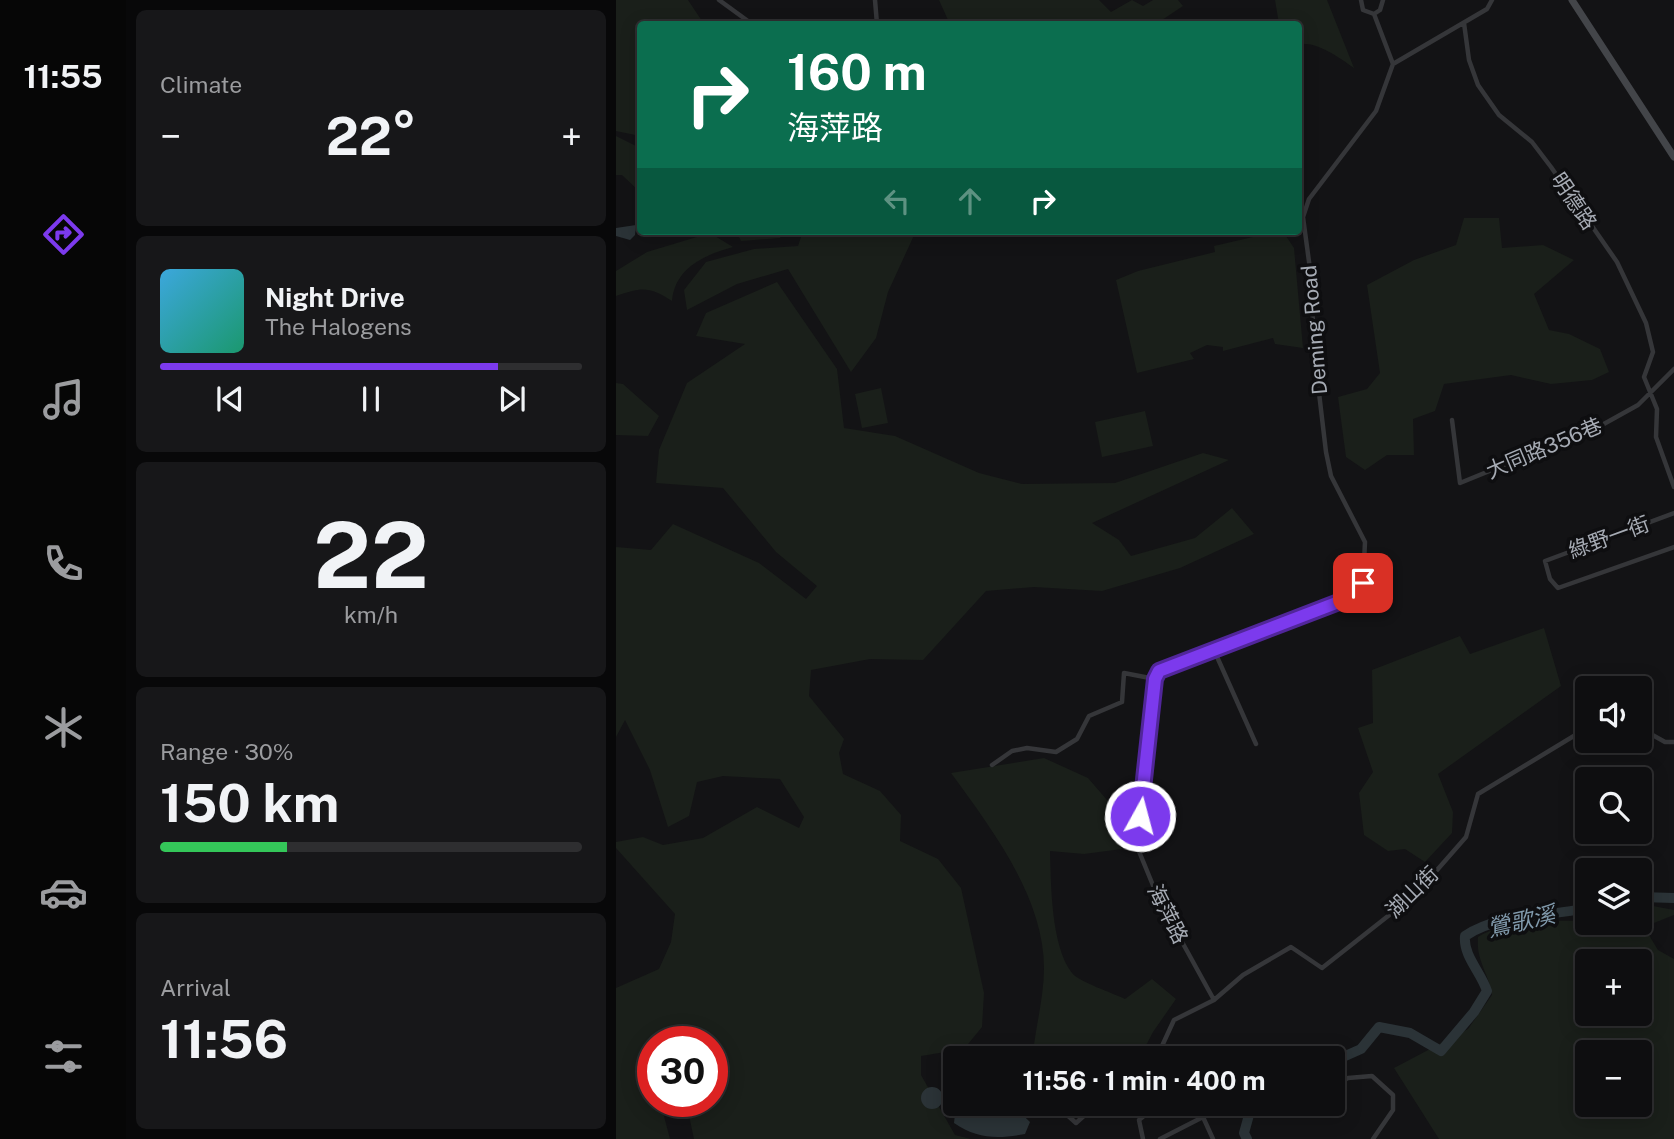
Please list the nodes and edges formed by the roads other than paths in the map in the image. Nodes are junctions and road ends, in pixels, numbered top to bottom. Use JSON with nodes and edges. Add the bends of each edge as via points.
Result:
{"nodes":[{"id":1,"x":719,"y":0,"type":"edge"},
{"id":2,"x":875,"y":0,"type":"edge"},
{"id":3,"x":1361,"y":0,"type":"edge"},
{"id":4,"x":1383,"y":0,"type":"edge"},
{"id":5,"x":1492,"y":0,"type":"edge"},
{"id":6,"x":1572,"y":0,"type":"edge"},
{"id":7,"x":1374,"y":14,"type":"junction"},
{"id":8,"x":748,"y":21,"type":"edge"},
{"id":9,"x":877,"y":21,"type":"edge"},
{"id":10,"x":1464,"y":23,"type":"junction"},
{"id":11,"x":1393,"y":64,"type":"junction"},
{"id":12,"x":1674,"y":157,"type":"edge"},
{"id":13,"x":1674,"y":369,"type":"edge"},
{"id":14,"x":1651,"y":393,"type":"junction"},
{"id":15,"x":1452,"y":420,"type":"dead end"},
{"id":16,"x":1674,"y":487,"type":"edge"},
{"id":17,"x":1674,"y":513,"type":"edge"},
{"id":18,"x":1674,"y":547,"type":"edge"},
{"id":19,"x":1214,"y":650,"type":"junction"},
{"id":20,"x":1155,"y":679,"type":"junction"},
{"id":21,"x":1575,"y":735,"type":"edge"},
{"id":22,"x":1652,"y":735,"type":"edge"},
{"id":23,"x":1674,"y":742,"type":"edge"},
{"id":24,"x":1256,"y":744,"type":"dead end"},
{"id":25,"x":992,"y":765,"type":"dead end"},
{"id":26,"x":1214,"y":1000,"type":"junction"},
{"id":27,"x":1162,"y":1046,"type":"edge"},
{"id":28,"x":1345,"y":1080,"type":"edge"},
{"id":29,"x":1068,"y":1116,"type":"edge"},
{"id":30,"x":1084,"y":1116,"type":"edge"},
{"id":31,"x":1144,"y":1116,"type":"edge"},
{"id":32,"x":1202,"y":1117,"type":"joint"},
{"id":33,"x":1143,"y":1139,"type":"edge"},
{"id":34,"x":1160,"y":1139,"type":"edge"},
{"id":35,"x":1213,"y":1139,"type":"edge"},
{"id":36,"x":1373,"y":1139,"type":"edge"}],
"edges":[{"from":1,"to":8,"type":"street"},
{"from":2,"to":9,"type":"street"},
{"from":3,"to":7,"type":"street","via":[[1363,10]]},
{"from":4,"to":7,"type":"street"},
{"from":5,"to":10,"type":"street","via":[[1487,9]]},
{"from":6,"to":12,"type":"street"},
{"from":7,"to":11,"type":"street"},
{"from":10,"to":11,"type":"street"},
{"from":10,"to":14,"type":"street","name":"明德路","via":[[1478,85],[1499,115],[1532,142],[1624,274],[1651,337],[1653,352],[1644,377]]},
{"from":11,"to":19,"type":"street","name":"Deming Road","via":[[1376,111],[1309,199],[1303,217],[1326,452],[1331,476],[1366,542],[1363,583],[1344,600]]},
{"from":13,"to":14,"type":"street","name":"大同路356巷"},
{"from":14,"to":15,"type":"street","name":"大同路356巷","via":[[1602,425],[1460,483]]},
{"from":14,"to":16,"type":"street","name":"明德路","via":[[1657,409],[1656,437]]},
{"from":17,"to":18,"type":"street","name":"綠野一街","via":[[1545,561],[1558,588]]},
{"from":19,"to":20,"type":"street","via":[[1159,671]]},
{"from":19,"to":24,"type":"street"},
{"from":20,"to":25,"type":"street","via":[[1124,673],[1122,702],[1089,716],[1077,739],[1056,752],[1012,751]]},
{"from":20,"to":26,"type":"street","name":"海萍路","via":[[1138,855]]},
{"from":21,"to":26,"type":"street","name":"湖山街","via":[[1478,794],[1466,837],[1416,894],[1322,968],[1291,947],[1243,975]]},
{"from":22,"to":23,"type":"street"},
{"from":26,"to":27,"type":"street","via":[[1174,1020]]},
{"from":28,"to":36,"type":"street","via":[[1372,1076],[1393,1095],[1393,1110]]},
{"from":29,"to":30,"type":"street","via":[[1076,1123]]},
{"from":31,"to":33,"type":"street","via":[[1139,1120]]},
{"from":32,"to":34,"type":"street"},
{"from":32,"to":35,"type":"street"}]}
